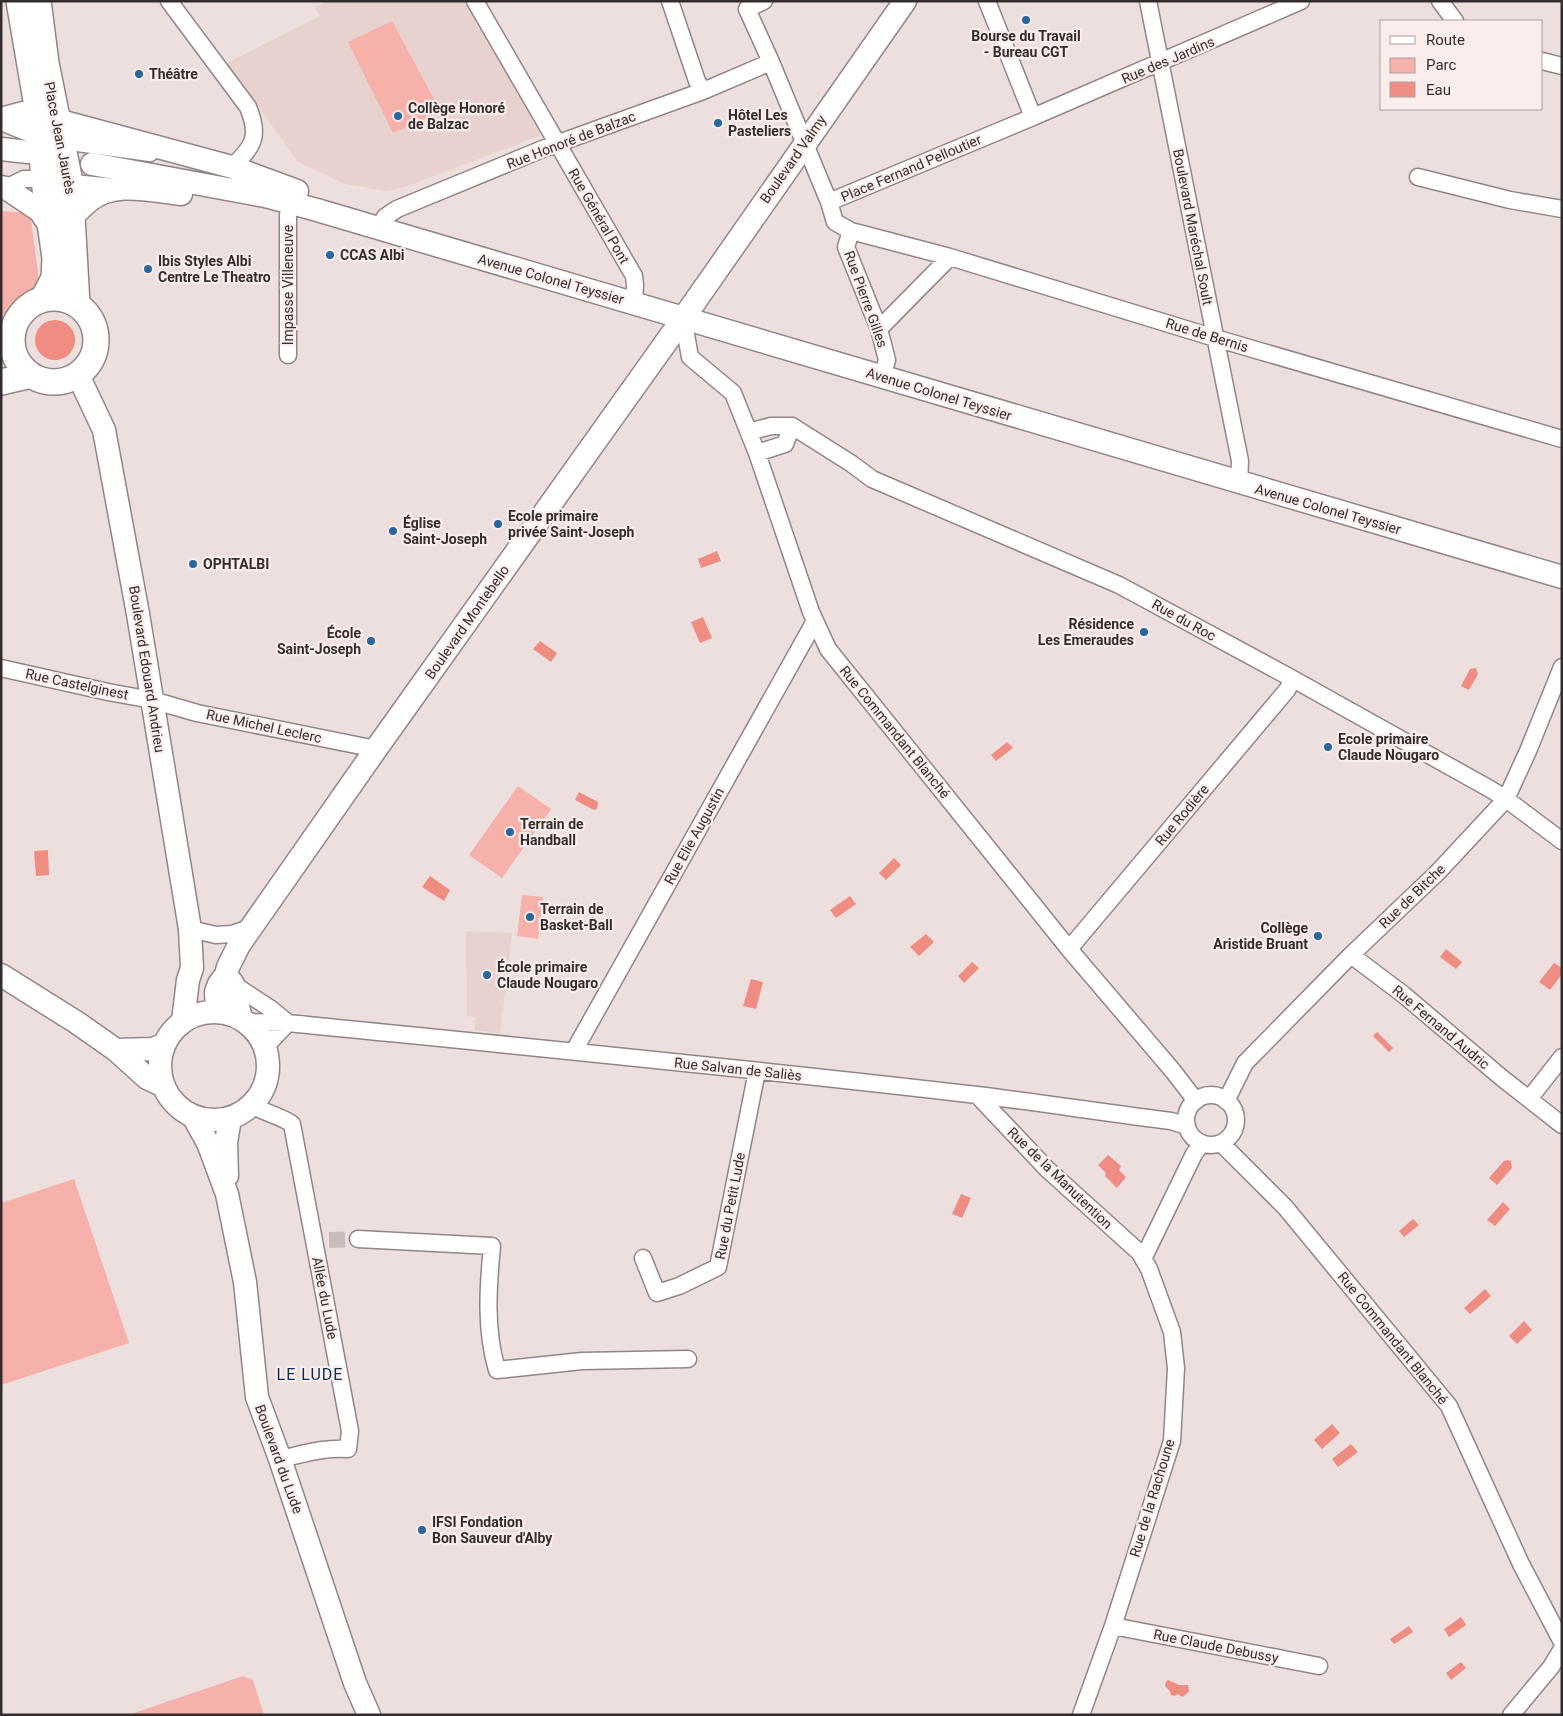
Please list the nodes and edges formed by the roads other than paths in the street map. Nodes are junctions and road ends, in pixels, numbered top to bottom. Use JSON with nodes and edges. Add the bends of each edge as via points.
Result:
{"nodes":[{"id":1,"x":20,"y":1,"type":"edge"},
{"id":2,"x":38,"y":1,"type":"edge"},
{"id":3,"x":169,"y":1,"type":"edge"},
{"id":4,"x":475,"y":1,"type":"edge"},
{"id":5,"x":670,"y":1,"type":"edge"},
{"id":6,"x":764,"y":1,"type":"edge"},
{"id":7,"x":904,"y":1,"type":"edge"},
{"id":8,"x":987,"y":1,"type":"edge"},
{"id":9,"x":1148,"y":1,"type":"edge"},
{"id":10,"x":1301,"y":1,"type":"edge"},
{"id":11,"x":1440,"y":1,"type":"edge"},
{"id":12,"x":745,"y":5,"type":"edge"},
{"id":13,"x":1454,"y":20,"type":"edge"},
{"id":14,"x":1543,"y":61,"type":"edge"},
{"id":15,"x":771,"y":62,"type":"junction"},
{"id":16,"x":1161,"y":63,"type":"junction"},
{"id":17,"x":1562,"y":66,"type":"edge"},
{"id":18,"x":704,"y":91,"type":"junction"},
{"id":19,"x":1033,"y":117,"type":"junction"},
{"id":20,"x":1,"y":121,"type":"edge"},
{"id":21,"x":45,"y":132,"type":"junction"},
{"id":22,"x":557,"y":144,"type":"junction"},
{"id":23,"x":804,"y":145,"type":"junction"},
{"id":24,"x":1,"y":148,"type":"edge"},
{"id":25,"x":92,"y":164,"type":"dead end"},
{"id":26,"x":232,"y":167,"type":"junction"},
{"id":27,"x":1418,"y":177,"type":"dead end"},
{"id":28,"x":45,"y":180,"type":"junction"},
{"id":29,"x":70,"y":182,"type":"junction"},
{"id":30,"x":4,"y":187,"type":"edge"},
{"id":31,"x":124,"y":188,"type":"junction"},
{"id":32,"x":829,"y":202,"type":"junction"},
{"id":33,"x":1562,"y":209,"type":"edge"},
{"id":34,"x":317,"y":210,"type":"junction"},
{"id":35,"x":288,"y":215,"type":"junction"},
{"id":36,"x":62,"y":223,"type":"junction"},
{"id":37,"x":378,"y":228,"type":"junction"},
{"id":38,"x":851,"y":231,"type":"junction"},
{"id":39,"x":950,"y":257,"type":"junction"},
{"id":40,"x":43,"y":300,"type":"junction"},
{"id":41,"x":78,"y":304,"type":"junction"},
{"id":42,"x":634,"y":304,"type":"junction"},
{"id":43,"x":683,"y":318,"type":"junction"},
{"id":44,"x":879,"y":329,"type":"junction"},
{"id":45,"x":1216,"y":338,"type":"junction"},
{"id":46,"x":7,"y":350,"type":"edge"},
{"id":47,"x":288,"y":355,"type":"dead end"},
{"id":48,"x":31,"y":375,"type":"junction"},
{"id":49,"x":78,"y":375,"type":"junction"},
{"id":50,"x":882,"y":377,"type":"junction"},
{"id":51,"x":1,"y":382,"type":"edge"},
{"id":52,"x":792,"y":426,"type":"junction"},
{"id":53,"x":749,"y":432,"type":"junction"},
{"id":54,"x":1562,"y":439,"type":"edge"},
{"id":55,"x":756,"y":453,"type":"junction"},
{"id":56,"x":1239,"y":483,"type":"junction"},
{"id":57,"x":1562,"y":578,"type":"edge"},
{"id":58,"x":815,"y":621,"type":"junction"},
{"id":59,"x":1562,"y":667,"type":"edge"},
{"id":60,"x":1,"y":668,"type":"edge"},
{"id":61,"x":1293,"y":679,"type":"junction"},
{"id":62,"x":152,"y":700,"type":"junction"},
{"id":63,"x":376,"y":749,"type":"junction"},
{"id":64,"x":1506,"y":799,"type":"junction"},
{"id":65,"x":1562,"y":841,"type":"edge"},
{"id":66,"x":252,"y":927,"type":"junction"},
{"id":67,"x":190,"y":929,"type":"junction"},
{"id":68,"x":1068,"y":949,"type":"junction"},
{"id":69,"x":1352,"y":955,"type":"junction"},
{"id":70,"x":192,"y":968,"type":"junction"},
{"id":71,"x":1,"y":975,"type":"edge"},
{"id":72,"x":229,"y":979,"type":"junction"},
{"id":73,"x":216,"y":1012,"type":"junction"},
{"id":74,"x":243,"y":1020,"type":"junction"},
{"id":75,"x":184,"y":1022,"type":"junction"},
{"id":76,"x":288,"y":1023,"type":"junction"},
{"id":77,"x":164,"y":1045,"type":"junction"},
{"id":78,"x":265,"y":1047,"type":"junction"},
{"id":79,"x":116,"y":1050,"type":"junction"},
{"id":80,"x":574,"y":1051,"type":"junction"},
{"id":81,"x":1562,"y":1058,"type":"edge"},
{"id":82,"x":757,"y":1071,"type":"junction"},
{"id":83,"x":164,"y":1086,"type":"junction"},
{"id":84,"x":978,"y":1096,"type":"junction"},
{"id":85,"x":1529,"y":1099,"type":"junction"},
{"id":86,"x":1196,"y":1101,"type":"junction"},
{"id":87,"x":1226,"y":1101,"type":"junction"},
{"id":88,"x":252,"y":1105,"type":"junction"},
{"id":89,"x":193,"y":1116,"type":"junction"},
{"id":90,"x":230,"y":1118,"type":"junction"},
{"id":91,"x":1562,"y":1125,"type":"edge"},
{"id":92,"x":1187,"y":1126,"type":"junction"},
{"id":93,"x":1202,"y":1143,"type":"junction"},
{"id":94,"x":1221,"y":1143,"type":"junction"},
{"id":95,"x":227,"y":1194,"type":"junction"},
{"id":96,"x":358,"y":1239,"type":"tunnel mouth"},
{"id":97,"x":643,"y":1258,"type":"dead end"},
{"id":98,"x":1143,"y":1259,"type":"junction"},
{"id":99,"x":688,"y":1359,"type":"dead end"},
{"id":100,"x":280,"y":1459,"type":"junction"},
{"id":101,"x":1113,"y":1626,"type":"junction"},
{"id":102,"x":1562,"y":1642,"type":"edge"},
{"id":103,"x":1562,"y":1649,"type":"edge"},
{"id":104,"x":1319,"y":1666,"type":"dead end"},
{"id":105,"x":369,"y":1715,"type":"edge"},
{"id":106,"x":1081,"y":1715,"type":"edge"},
{"id":107,"x":1511,"y":1715,"type":"edge"}],
"edges":[{"from":1,"to":21,"type":"main road"},
{"from":2,"to":21,"type":"main road","name":"Place Jean Jaurès","via":[[46,63]]},
{"from":3,"to":26,"type":"street","via":[[248,107],[255,122],[254,138],[247,153]]},
{"from":4,"to":22,"type":"street","name":"Rue Général Pont"},
{"from":5,"to":18,"type":"street","via":[[697,80]]},
{"from":6,"to":12,"type":"street","name":"Place Fernand Pelloutier"},
{"from":7,"to":23,"type":"main road","name":"Boulevard Valmy"},
{"from":8,"to":19,"type":"street"},
{"from":9,"to":16,"type":"street","name":"Boulevard Maréchal Soult"},
{"from":10,"to":16,"type":"street","name":"Rue des Jardins"},
{"from":11,"to":13,"type":"street"},
{"from":12,"to":15,"type":"street","name":"Place Fernand Pelloutier"},
{"from":14,"to":17,"type":"street"},
{"from":15,"to":18,"type":"street","name":"Rue Honoré de Balzac"},
{"from":15,"to":23,"type":"street","name":"Place Fernand Pelloutier"},
{"from":16,"to":19,"type":"street","name":"Rue des Jardins"},
{"from":16,"to":45,"type":"street","name":"Boulevard Maréchal Soult"},
{"from":18,"to":22,"type":"street","name":"Rue Honoré de Balzac"},
{"from":19,"to":32,"type":"street","name":"Place Fernand Pelloutier"},
{"from":20,"to":21,"type":"main road","via":[[23,113]]},
{"from":21,"to":24,"type":"main road"},
{"from":21,"to":26,"type":"main road","via":[[175,153]]},
{"from":21,"to":28,"type":"main road","name":"Place Jean Jaurès"},
{"from":21,"to":29,"type":"main road","name":"Place Jean Jaurès"},
{"from":22,"to":37,"type":"street","name":"Rue Honoré de Balzac","via":[[397,209],[385,217]]},
{"from":22,"to":42,"type":"street","name":"Rue Général Pont","via":[[634,276]]},
{"from":23,"to":32,"type":"street","name":"Place Fernand Pelloutier"},
{"from":23,"to":43,"type":"main road","name":"Boulevard Valmy"},
{"from":25,"to":34,"type":"main road","name":"Avenue Colonel Teyssier","via":[[265,196]]},
{"from":26,"to":34,"type":"main road","via":[[304,193]]},
{"from":27,"to":33,"type":"street"},
{"from":28,"to":29,"type":"street"},
{"from":28,"to":30,"type":"street","via":[[24,179]]},
{"from":28,"to":36,"type":"main road","name":"Place Jean Jaurès"},
{"from":29,"to":31,"type":"street"},
{"from":29,"to":36,"type":"main road","name":"Place Jean Jaurès"},
{"from":30,"to":36,"type":"main road"},
{"from":31,"to":35,"type":"main road","via":[[190,195]]},
{"from":31,"to":36,"type":"main road","via":[[102,193]]},
{"from":32,"to":38,"type":"street","name":"Rue Pierre Gilles","via":[[835,222]]},
{"from":34,"to":35,"type":"main road"},
{"from":34,"to":37,"type":"main road","name":"Avenue Colonel Teyssier"},
{"from":35,"to":47,"type":"street","name":"Impasse Villeneuve"},
{"from":36,"to":40,"type":"main road","name":"Place Jean Jaurès","via":[[54,278]]},
{"from":36,"to":41,"type":"main road","name":"Place Jean Jaurès"},
{"from":37,"to":42,"type":"main road","name":"Avenue Colonel Teyssier"},
{"from":38,"to":39,"type":"street","name":"Rue de Bernis"},
{"from":38,"to":44,"type":"street","name":"Rue Pierre Gilles","via":[[846,247]]},
{"from":39,"to":44,"type":"street"},
{"from":39,"to":45,"type":"street","name":"Rue de Bernis"},
{"from":40,"to":41,"type":"main road","via":[[54,297]]},
{"from":40,"to":46,"type":"main road","via":[[22,312]]},
{"from":41,"to":49,"type":"main road","via":[[94,324],[97,338],[92,359]]},
{"from":42,"to":43,"type":"main road","name":"Avenue Colonel Teyssier"},
{"from":43,"to":50,"type":"main road","name":"Avenue Colonel Teyssier"},
{"from":43,"to":53,"type":"street","name":"Rue Commandant Blanché","via":[[690,357],[733,393]]},
{"from":43,"to":63,"type":"main road","name":"Boulevard Montebello"},
{"from":44,"to":50,"type":"street","name":"Rue Pierre Gilles","via":[[887,360]]},
{"from":45,"to":54,"type":"street","name":"Rue de Bernis"},
{"from":45,"to":56,"type":"street","name":"Boulevard Maréchal Soult","via":[[1240,461]]},
{"from":46,"to":48,"type":"main road"},
{"from":48,"to":49,"type":"main road","via":[[50,382],[65,381]]},
{"from":48,"to":51,"type":"main road"},
{"from":49,"to":62,"type":"main road","name":"Boulevard Edouard Andrieu","via":[[104,430]]},
{"from":50,"to":56,"type":"main road","name":"Avenue Colonel Teyssier"},
{"from":52,"to":53,"type":"street","via":[[771,426]]},
{"from":52,"to":55,"type":"street","via":[[785,444]]},
{"from":52,"to":61,"type":"street","name":"Rue du Roc","via":[[872,479],[1119,585]]},
{"from":53,"to":55,"type":"street","name":"Rue Commandant Blanché"},
{"from":55,"to":58,"type":"street","name":"Rue Commandant Blanché"},
{"from":56,"to":57,"type":"main road","name":"Avenue Colonel Teyssier"},
{"from":58,"to":68,"type":"street","name":"Rue Commandant Blanché","via":[[828,648]]},
{"from":58,"to":80,"type":"street","name":"Rue Elie Augustin"},
{"from":59,"to":64,"type":"street","name":"Rue de Bitche"},
{"from":60,"to":62,"type":"street","name":"Rue Castelginest"},
{"from":61,"to":64,"type":"street","name":"Rue du Roc"},
{"from":61,"to":68,"type":"street","name":"Rue Rodière"},
{"from":62,"to":63,"type":"street","name":"Rue Michel Leclerc","via":[[197,713]]},
{"from":62,"to":67,"type":"main road","name":"Boulevard Edouard Andrieu"},
{"from":63,"to":66,"type":"main road","name":"Boulevard Montebello"},
{"from":64,"to":65,"type":"street","name":"Rue du Roc"},
{"from":64,"to":69,"type":"street","name":"Rue de Bitche","via":[[1438,872]]},
{"from":66,"to":67,"type":"street","via":[[216,935]]},
{"from":66,"to":72,"type":"main road","name":"Boulevard Montebello","via":[[234,954]]},
{"from":67,"to":70,"type":"main road","name":"Boulevard Edouard Andrieu"},
{"from":68,"to":86,"type":"street","name":"Rue Commandant Blanché"},
{"from":69,"to":85,"type":"street","name":"Rue Fernand Audric"},
{"from":69,"to":87,"type":"street","name":"Rue de Bitche","via":[[1245,1063]]},
{"from":70,"to":73,"type":"main road"},
{"from":70,"to":75,"type":"main road"},
{"from":71,"to":79,"type":"main road"},
{"from":72,"to":73,"type":"main road","name":"Boulevard Montebello","via":[[220,984],[216,992]]},
{"from":72,"to":74,"type":"main road"},
{"from":72,"to":76,"type":"street"},
{"from":73,"to":74,"type":"main road"},
{"from":73,"to":75,"type":"main road","via":[[198,1015]]},
{"from":74,"to":76,"type":"street","name":"Rue Salvan de Saliès"},
{"from":74,"to":78,"type":"main road","via":[[254,1029]]},
{"from":75,"to":77,"type":"main road"},
{"from":76,"to":78,"type":"street"},
{"from":76,"to":80,"type":"street","name":"Rue Salvan de Saliès"},
{"from":77,"to":79,"type":"main road","via":[[152,1049]]},
{"from":77,"to":83,"type":"main road","via":[[161,1059]]},
{"from":78,"to":88,"type":"main road","via":[[268,1072],[263,1090]]},
{"from":79,"to":83,"type":"main road","via":[[148,1078]]},
{"from":80,"to":82,"type":"street","name":"Rue Salvan de Saliès"},
{"from":81,"to":85,"type":"street"},
{"from":82,"to":84,"type":"street","name":"Rue Salvan de Saliès"},
{"from":82,"to":97,"type":"street","name":"Rue du Petit Lude","via":[[718,1268],[657,1293]]},
{"from":83,"to":89,"type":"main road","via":[[181,1109]]},
{"from":84,"to":92,"type":"street","name":"Rue Salvan de Saliès","via":[[1171,1121]]},
{"from":84,"to":98,"type":"street","name":"Rue de la Manutention","via":[[1047,1169]]},
{"from":85,"to":91,"type":"street","name":"Rue Fernand Audric"},
{"from":86,"to":87,"type":"street","via":[[1211,1096]]},
{"from":86,"to":92,"type":"street","via":[[1188,1112]]},
{"from":87,"to":94,"type":"street","via":[[1232,1107],[1236,1123],[1229,1138]]},
{"from":88,"to":90,"type":"main road"},
{"from":88,"to":100,"type":"street","name":"Allée du Lude","via":[[292,1124],[322,1240],[350,1432],[348,1449],[328,1449]]},
{"from":89,"to":90,"type":"main road","via":[[218,1120]]},
{"from":89,"to":95,"type":"main road","via":[[208,1143]]},
{"from":90,"to":95,"type":"main road","via":[[226,1143]]},
{"from":92,"to":93,"type":"street","via":[[1195,1139]]},
{"from":93,"to":94,"type":"street"},
{"from":93,"to":98,"type":"street"},
{"from":94,"to":102,"type":"street","name":"Rue Commandant Blanché","via":[[1285,1207],[1449,1406],[1521,1564]]},
{"from":95,"to":100,"type":"main road","name":"Boulevard du Lude","via":[[245,1282],[257,1397]]},
{"from":96,"to":99,"type":"street","via":[[492,1246],[488,1292],[492,1353],[497,1370],[582,1361]]},
{"from":98,"to":101,"type":"street","name":"Rue de la Rachoune","via":[[1172,1332],[1176,1368],[1172,1441]]},
{"from":100,"to":105,"type":"main road","name":"Boulevard du Lude","via":[[355,1683]]},
{"from":101,"to":104,"type":"street","name":"Rue Claude Debussy"},
{"from":101,"to":106,"type":"street","name":"Rue de la Rachoune"},
{"from":103,"to":107,"type":"street"}]}
